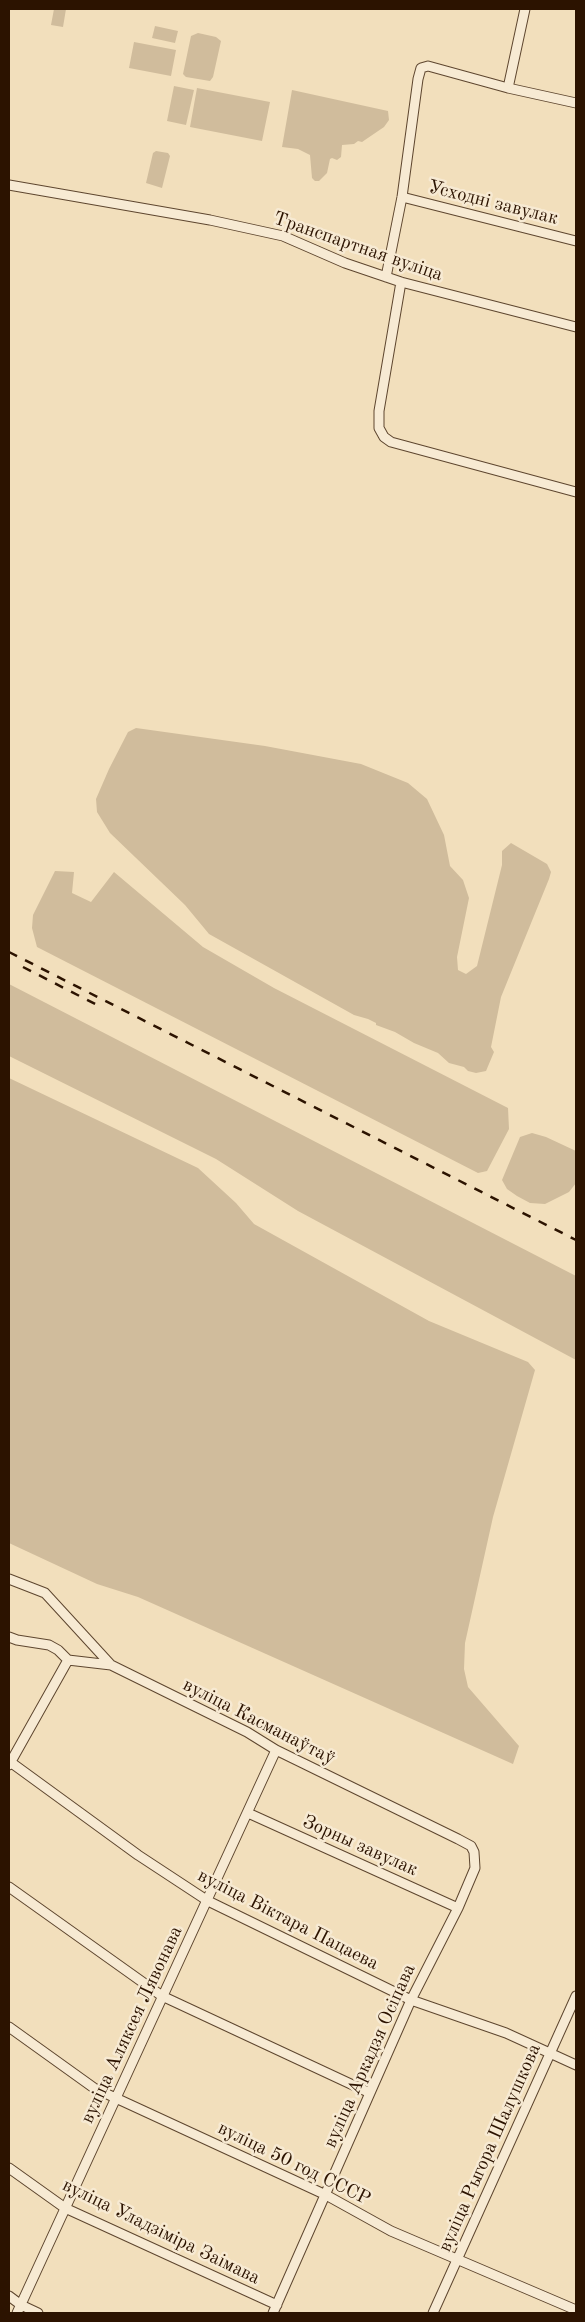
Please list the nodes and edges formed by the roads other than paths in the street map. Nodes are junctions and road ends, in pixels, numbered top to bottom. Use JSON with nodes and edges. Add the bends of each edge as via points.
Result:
{"nodes":[{"id":1,"x":525,"y":9,"type":"edge"},
{"id":2,"x":508,"y":88,"type":"junction"},
{"id":3,"x":576,"y":103,"type":"edge"},
{"id":4,"x":9,"y":185,"type":"edge"},
{"id":5,"x":402,"y":197,"type":"junction"},
{"id":6,"x":576,"y":241,"type":"edge"},
{"id":7,"x":386,"y":277,"type":"junction"},
{"id":8,"x":401,"y":282,"type":"junction"},
{"id":9,"x":576,"y":327,"type":"edge"},
{"id":10,"x":576,"y":492,"type":"edge"},
{"id":11,"x":9,"y":1579,"type":"edge"},
{"id":12,"x":9,"y":1636,"type":"edge"},
{"id":13,"x":68,"y":1660,"type":"junction"},
{"id":14,"x":111,"y":1665,"type":"junction"},
{"id":15,"x":276,"y":1750,"type":"junction"},
{"id":16,"x":9,"y":1763,"type":"edge"},
{"id":17,"x":248,"y":1813,"type":"junction"},
{"id":18,"x":475,"y":1868,"type":"joint"},
{"id":19,"x":9,"y":1887,"type":"edge"},
{"id":20,"x":208,"y":1901,"type":"junction"},
{"id":21,"x":458,"y":1908,"type":"junction"},
{"id":22,"x":162,"y":1996,"type":"junction"},
{"id":23,"x":576,"y":1996,"type":"edge"},
{"id":24,"x":411,"y":2000,"type":"junction"},
{"id":25,"x":9,"y":2027,"type":"edge"},
{"id":26,"x":550,"y":2051,"type":"junction"},
{"id":27,"x":576,"y":2065,"type":"edge"},
{"id":28,"x":370,"y":2093,"type":"junction"},
{"id":29,"x":116,"y":2097,"type":"junction"},
{"id":30,"x":9,"y":2168,"type":"edge"},
{"id":31,"x":326,"y":2195,"type":"junction"},
{"id":32,"x":65,"y":2208,"type":"junction"},
{"id":33,"x":457,"y":2261,"type":"junction"},
{"id":34,"x":9,"y":2296,"type":"edge"},
{"id":35,"x":19,"y":2309,"type":"edge"},
{"id":36,"x":275,"y":2309,"type":"edge"},
{"id":37,"x":576,"y":2310,"type":"edge"},
{"id":38,"x":38,"y":2313,"type":"edge"},
{"id":39,"x":433,"y":2313,"type":"edge"}],
"edges":[{"from":1,"to":2,"type":"street"},
{"from":2,"to":3,"type":"street"},
{"from":2,"to":5,"type":"street","via":[[428,66],[421,68]]},
{"from":4,"to":7,"type":"street","name":"Транспартная вуліца","via":[[210,220],[282,236]]},
{"from":5,"to":6,"type":"street","name":"Усходні завулак"},
{"from":5,"to":7,"type":"street"},
{"from":7,"to":8,"type":"street","name":"Транспартная вуліца"},
{"from":8,"to":9,"type":"street","name":"Транспартная вуліца"},
{"from":8,"to":10,"type":"street","via":[[379,411],[379,428],[384,437],[391,442]]},
{"from":11,"to":14,"type":"street","via":[[44,1592]]},
{"from":12,"to":13,"type":"street","via":[[48,1645]]},
{"from":13,"to":14,"type":"street","name":"вуліца Касманаўтаў"},
{"from":13,"to":16,"type":"street"},
{"from":14,"to":15,"type":"street","name":"вуліца Касманаўтаў","via":[[247,1732]]},
{"from":15,"to":17,"type":"street","name":"вуліца Аляксея Лявонава"},
{"from":15,"to":18,"type":"street","name":"вуліца Касманаўтаў","via":[[471,1846]]},
{"from":16,"to":20,"type":"street","name":"вуліца Віктара Пацаева"},
{"from":17,"to":20,"type":"street","name":"вуліца Аляксея Лявонава"},
{"from":17,"to":21,"type":"street","name":"Зорны завулак"},
{"from":18,"to":21,"type":"street","name":"вуліца Аркадзя Осіпава"},
{"from":19,"to":22,"type":"street"},
{"from":20,"to":22,"type":"street","name":"вуліца Аляксея Лявонава"},
{"from":20,"to":24,"type":"street","name":"вуліца Віктара Пацаева"},
{"from":21,"to":24,"type":"street","name":"вуліца Аркадзя Осіпава"},
{"from":22,"to":28,"type":"street"},
{"from":22,"to":29,"type":"street","name":"вуліца Аляксея Лявонава"},
{"from":23,"to":26,"type":"street","name":"вуліца Рыгора Шалушкова"},
{"from":24,"to":26,"type":"street","name":"вуліца Віктара Пацаева"},
{"from":24,"to":28,"type":"street","name":"вуліца Аркадзя Осіпава"},
{"from":25,"to":29,"type":"street","name":"вуліца 50 год СССР","via":[[94,2088]]},
{"from":26,"to":27,"type":"street","name":"вуліца Віктара Пацаева"},
{"from":26,"to":33,"type":"street","name":"вуліца Рыгора Шалушкова"},
{"from":28,"to":31,"type":"street","name":"вуліца Аркадзя Осіпава"},
{"from":29,"to":31,"type":"street","name":"вуліца 50 год СССР"},
{"from":29,"to":32,"type":"street","name":"вуліца Аляксея Лявонава"},
{"from":30,"to":32,"type":"street","name":"вуліца Уладзіміра Заімава"},
{"from":31,"to":33,"type":"street","name":"вуліца 50 год СССР","via":[[391,2231]]},
{"from":31,"to":36,"type":"street","name":"вуліца Аркадзя Осіпава"},
{"from":32,"to":35,"type":"street","name":"вуліца Аляксея Лявонава"},
{"from":32,"to":36,"type":"street","name":"вуліца Уладзіміра Заімава"},
{"from":33,"to":37,"type":"street","name":"вуліца 50 год СССР"},
{"from":33,"to":39,"type":"street","name":"вуліца Рыгора Шалушкова"},
{"from":34,"to":35,"type":"street"},
{"from":35,"to":38,"type":"street"}]}
